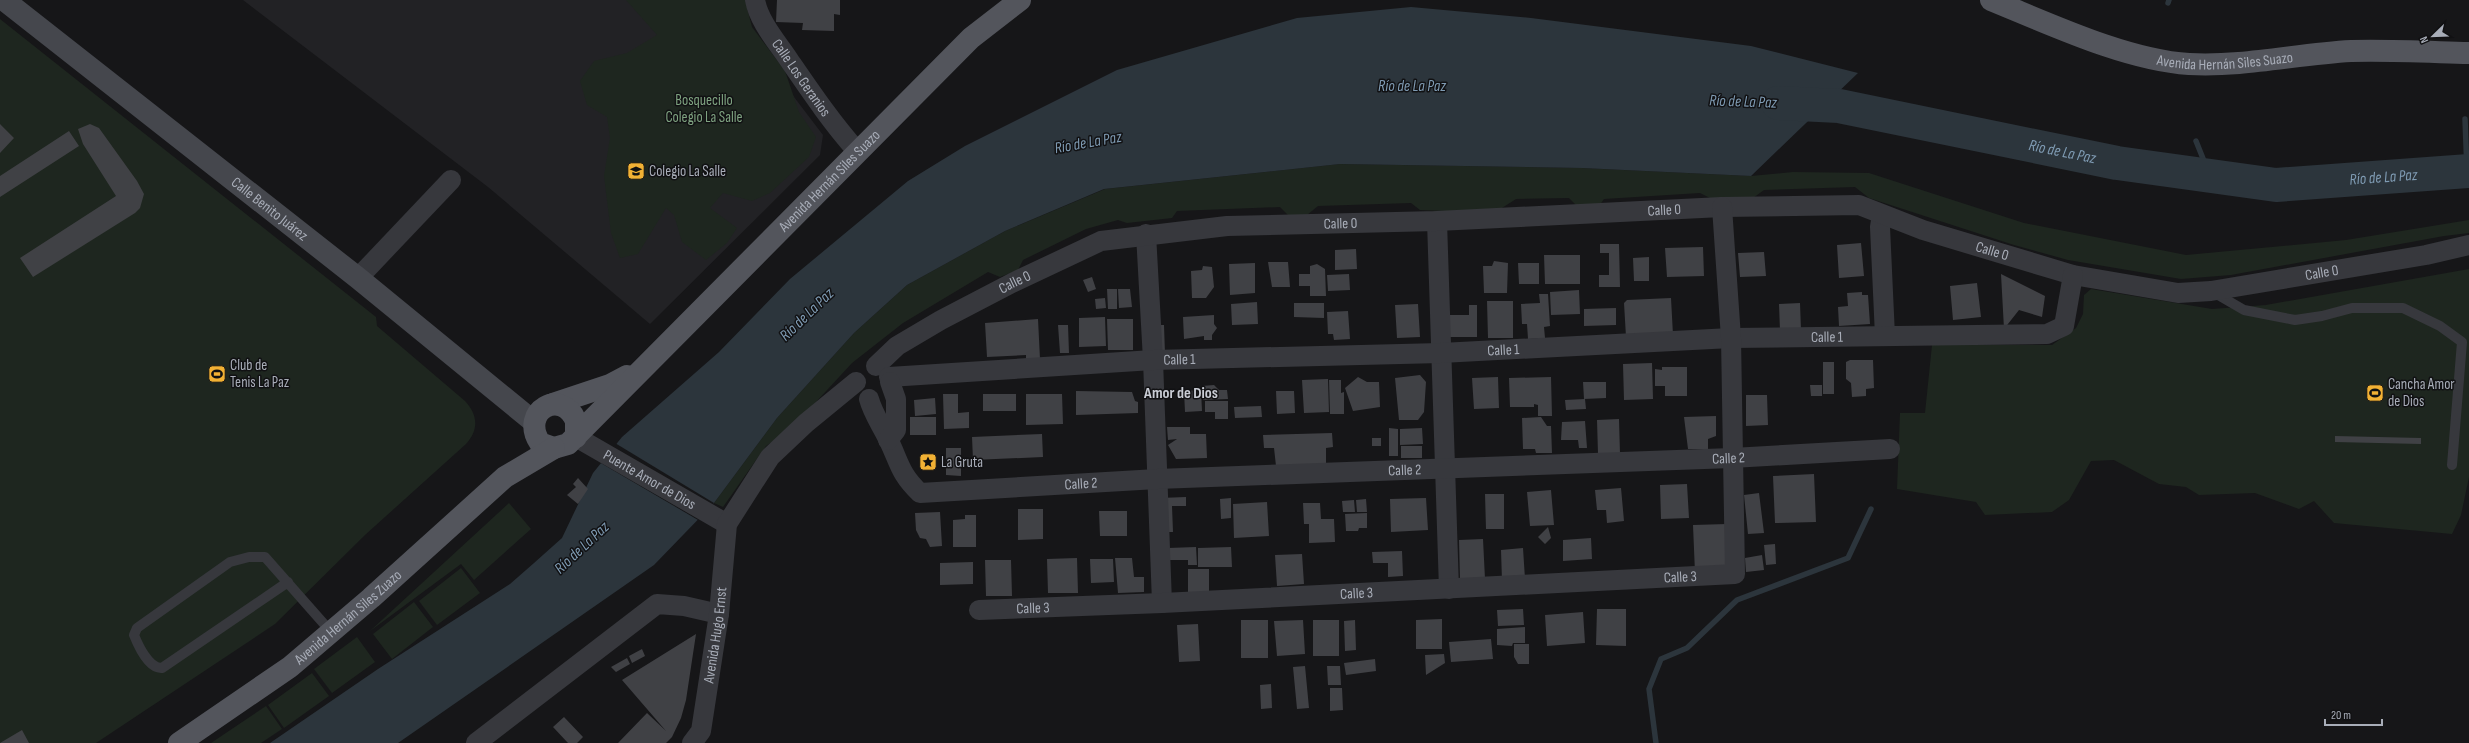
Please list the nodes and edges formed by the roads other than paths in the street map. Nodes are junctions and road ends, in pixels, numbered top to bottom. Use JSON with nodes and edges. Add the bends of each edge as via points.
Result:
{"nodes":[{"id":1,"x":4,"y":0,"type":"edge"},
{"id":2,"x":755,"y":0,"type":"edge"},
{"id":3,"x":1020,"y":0,"type":"edge"},
{"id":4,"x":1991,"y":0,"type":"edge"},
{"id":5,"x":2469,"y":53,"type":"edge"},
{"id":6,"x":857,"y":151,"type":"junction"},
{"id":7,"x":450,"y":180,"type":"dead end"},
{"id":8,"x":1722,"y":207,"type":"junction"},
{"id":9,"x":1882,"y":215,"type":"junction"},
{"id":10,"x":1437,"y":221,"type":"junction"},
{"id":11,"x":1146,"y":234,"type":"junction"},
{"id":12,"x":2469,"y":245,"type":"edge"},
{"id":13,"x":2073,"y":275,"type":"junction"},
{"id":14,"x":358,"y":278,"type":"junction"},
{"id":15,"x":2211,"y":291,"type":"junction"},
{"id":16,"x":1885,"y":336,"type":"junction"},
{"id":17,"x":1731,"y":338,"type":"junction"},
{"id":18,"x":1441,"y":353,"type":"junction"},
{"id":19,"x":1153,"y":360,"type":"junction"},
{"id":20,"x":644,"y":366,"type":"junction"},
{"id":21,"x":885,"y":375,"type":"junction"},
{"id":22,"x":863,"y":392,"type":"junction"},
{"id":23,"x":553,"y":404,"type":"junction"},
{"id":24,"x":534,"y":425,"type":"junction"},
{"id":25,"x":888,"y":440,"type":"junction"},
{"id":26,"x":585,"y":442,"type":"junction"},
{"id":27,"x":554,"y":448,"type":"junction"},
{"id":28,"x":1890,"y":449,"type":"dead end"},
{"id":29,"x":1732,"y":458,"type":"junction"},
{"id":30,"x":2452,"y":465,"type":"dead end"},
{"id":31,"x":1445,"y":469,"type":"junction"},
{"id":32,"x":505,"y":477,"type":"junction"},
{"id":33,"x":1157,"y":479,"type":"junction"},
{"id":34,"x":727,"y":524,"type":"junction"},
{"id":35,"x":288,"y":582,"type":"junction"},
{"id":36,"x":1448,"y":589,"type":"junction"},
{"id":37,"x":1162,"y":603,"type":"junction"},
{"id":38,"x":979,"y":610,"type":"dead end"},
{"id":39,"x":719,"y":614,"type":"junction"},
{"id":40,"x":332,"y":633,"type":"junction"},
{"id":41,"x":179,"y":743,"type":"edge"},
{"id":42,"x":476,"y":743,"type":"edge"},
{"id":43,"x":692,"y":743,"type":"edge"}],
"edges":[{"from":1,"to":14,"type":"main road","name":"Calle Benito Juárez"},
{"from":2,"to":6,"type":"street","name":"Calle Los Geranios","via":[[757,10],[772,34],[834,126]]},
{"from":3,"to":6,"type":"main road","name":"Avenida Hernán Siles Suazo","via":[[971,38]]},
{"from":4,"to":5,"type":"main road","name":"Avenida Hernán Siles Suazo","via":[[2080,36],[2152,59],[2189,64],[2240,62],[2351,51]]},
{"from":6,"to":20,"type":"main road","name":"Avenida Hernán Siles Suazo"},
{"from":7,"to":14,"type":"street"},
{"from":8,"to":9,"type":"street","name":"Calle 0","via":[[1859,205]]},
{"from":8,"to":10,"type":"street","name":"Calle 0"},
{"from":8,"to":17,"type":"street"},
{"from":9,"to":13,"type":"street","name":"Calle 0","via":[[1923,230]]},
{"from":9,"to":16,"type":"street","via":[[1880,227]]},
{"from":10,"to":11,"type":"street","name":"Calle 0","via":[[1227,226]]},
{"from":10,"to":18,"type":"street"},
{"from":11,"to":19,"type":"street"},
{"from":11,"to":21,"type":"street","name":"Calle 0","via":[[1101,241],[941,320],[896,346]]},
{"from":12,"to":15,"type":"street","name":"Calle 0","via":[[2426,255]]},
{"from":13,"to":15,"type":"street","name":"Calle 0","via":[[2178,292]]},
{"from":13,"to":16,"type":"street","name":"Calle 1","via":[[2064,326],[2047,334]]},
{"from":14,"to":24,"type":"main road","name":"Calle Benito Juárez"},
{"from":15,"to":30,"type":"lane","via":[[2244,310],[2295,320],[2352,308],[2403,308],[2440,326],[2462,342]]},
{"from":16,"to":17,"type":"street","name":"Calle 1"},
{"from":17,"to":18,"type":"street","name":"Calle 1"},
{"from":17,"to":29,"type":"street"},
{"from":18,"to":19,"type":"street","name":"Calle 1"},
{"from":18,"to":31,"type":"street"},
{"from":19,"to":21,"type":"street","name":"Calle 1"},
{"from":19,"to":33,"type":"street"},
{"from":20,"to":23,"type":"main road","name":"Avenida Hernán Siles Suazo","via":[[610,385]]},
{"from":20,"to":26,"type":"main road","name":"Avenida Hernán Siles Suazo"},
{"from":21,"to":22,"type":"street","via":[[884,396],[879,399]]},
{"from":21,"to":22,"type":"street","via":[[865,368],[861,372]]},
{"from":21,"to":25,"type":"street","via":[[896,399],[896,430]]},
{"from":22,"to":25,"type":"street"},
{"from":22,"to":34,"type":"street","via":[[836,399],[770,457]]},
{"from":23,"to":24,"type":"main road","name":"Avenida Hernán Siles Suazo","via":[[542,409]]},
{"from":23,"to":26,"type":"main road","via":[[565,407],[574,416]]},
{"from":24,"to":27,"type":"main road","via":[[540,443]]},
{"from":24,"to":32,"type":"main road","name":"Avenida Hernán Siles Zuazo"},
{"from":25,"to":33,"type":"street","name":"Calle 2","via":[[898,466],[920,493]]},
{"from":26,"to":27,"type":"main road","name":"Avenida Hernán Siles Suazo"},
{"from":26,"to":34,"type":"street","name":"Puente Amor de Dios"},
{"from":27,"to":32,"type":"main road","name":"Avenida Hernán Siles Zuazo"},
{"from":28,"to":29,"type":"street","name":"Calle 2"},
{"from":29,"to":31,"type":"street","name":"Calle 2"},
{"from":29,"to":36,"type":"street","name":"Calle 3","via":[[1735,574]]},
{"from":31,"to":33,"type":"street","name":"Calle 2"},
{"from":31,"to":36,"type":"street"},
{"from":32,"to":40,"type":"main road","name":"Avenida Hernán Siles Zuazo"},
{"from":33,"to":37,"type":"street"},
{"from":34,"to":39,"type":"street","name":"Avenida Hugo Ernst"},
{"from":35,"to":35,"type":"lane","via":[[265,557],[241,558],[230,562],[137,628],[134,635],[147,658],[156,667],[162,668]]},
{"from":35,"to":40,"type":"lane"},
{"from":36,"to":37,"type":"street","name":"Calle 3"},
{"from":37,"to":38,"type":"street","name":"Calle 3"},
{"from":39,"to":42,"type":"street","via":[[684,606],[657,604]]},
{"from":39,"to":43,"type":"street","name":"Avenida Hugo Ernst","via":[[701,731]]},
{"from":40,"to":41,"type":"main road","name":"Avenida Hernán Siles Zuazo","via":[[290,667]]}]}
